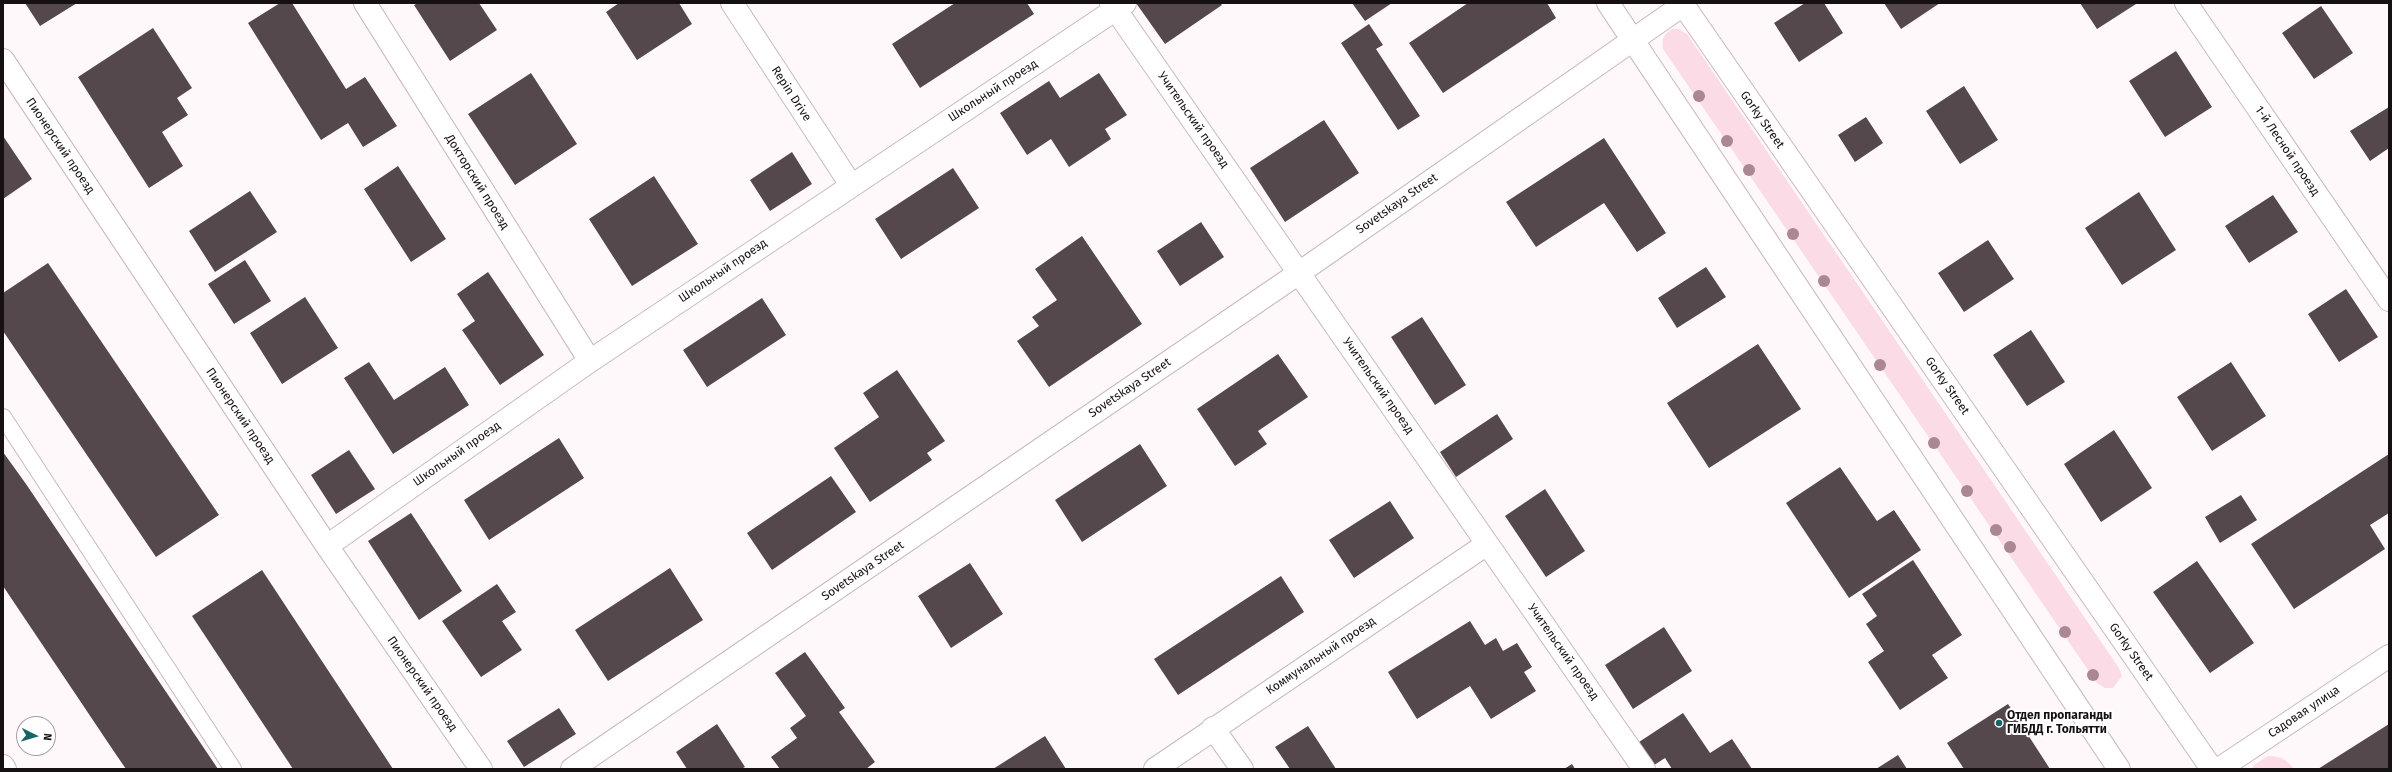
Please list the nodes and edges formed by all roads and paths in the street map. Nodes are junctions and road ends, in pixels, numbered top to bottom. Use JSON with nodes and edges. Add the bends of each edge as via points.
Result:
{"nodes":[{"id":1,"x":365,"y":3,"type":"edge"},
{"id":2,"x":732,"y":3,"type":"edge"},
{"id":3,"x":1608,"y":3,"type":"edge"},
{"id":4,"x":2186,"y":3,"type":"edge"},
{"id":5,"x":1684,"y":4,"type":"edge"},
{"id":6,"x":1117,"y":5,"type":"edge"},
{"id":7,"x":1633,"y":39,"type":"junction"},
{"id":8,"x":3,"y":60,"type":"edge"},
{"id":9,"x":851,"y":185,"type":"junction"},
{"id":10,"x":1299,"y":273,"type":"junction"},
{"id":11,"x":2389,"y":300,"type":"edge"},
{"id":12,"x":590,"y":361,"type":"junction"},
{"id":13,"x":3,"y":417,"type":"edge"},
{"id":14,"x":1487,"y":544,"type":"junction"},
{"id":15,"x":327,"y":546,"type":"junction"},
{"id":16,"x":2389,"y":656,"type":"edge"},
{"id":17,"x":1213,"y":728,"type":"junction"},
{"id":18,"x":3,"y":766,"type":"edge"},
{"id":19,"x":5,"y":769,"type":"edge"},
{"id":20,"x":233,"y":769,"type":"edge"},
{"id":21,"x":481,"y":769,"type":"edge"},
{"id":22,"x":572,"y":769,"type":"edge"},
{"id":23,"x":1155,"y":769,"type":"edge"},
{"id":24,"x":1242,"y":769,"type":"edge"},
{"id":25,"x":1644,"y":769,"type":"edge"},
{"id":26,"x":2119,"y":769,"type":"edge"},
{"id":27,"x":2212,"y":769,"type":"edge"},
{"id":28,"x":2219,"y":769,"type":"edge"}],
"edges":[{"from":1,"to":12,"type":"street","name":"Докторский проезд"},
{"from":2,"to":9,"type":"street","name":"Repin Drive"},
{"from":3,"to":7,"type":"street"},
{"from":4,"to":11,"type":"street","name":"1-й Лесной проезд"},
{"from":5,"to":7,"type":"street","name":"Sovetskaya Street"},
{"from":5,"to":27,"type":"street","name":"Gorky Street"},
{"from":6,"to":9,"type":"street","name":"Школьный проезд"},
{"from":6,"to":10,"type":"street","name":"Учительский проезд"},
{"from":7,"to":10,"type":"street","name":"Sovetskaya Street"},
{"from":7,"to":26,"type":"street"},
{"from":8,"to":15,"type":"street","name":"Пионерский проезд"},
{"from":9,"to":12,"type":"street","name":"Школьный проезд"},
{"from":10,"to":14,"type":"street","name":"Учительский проезд"},
{"from":10,"to":22,"type":"street","name":"Sovetskaya Street"},
{"from":12,"to":15,"type":"street","name":"Школьный проезд"},
{"from":13,"to":20,"type":"lane"},
{"from":14,"to":17,"type":"street","name":"Коммунальный проезд"},
{"from":14,"to":25,"type":"street","name":"Учительский проезд"},
{"from":15,"to":21,"type":"street","name":"Пионерский проезд"},
{"from":16,"to":28,"type":"street","name":"Садовая улица"},
{"from":17,"to":23,"type":"street","name":"Коммунальный проезд"},
{"from":17,"to":24,"type":"street"},
{"from":18,"to":19,"type":"street"}]}
